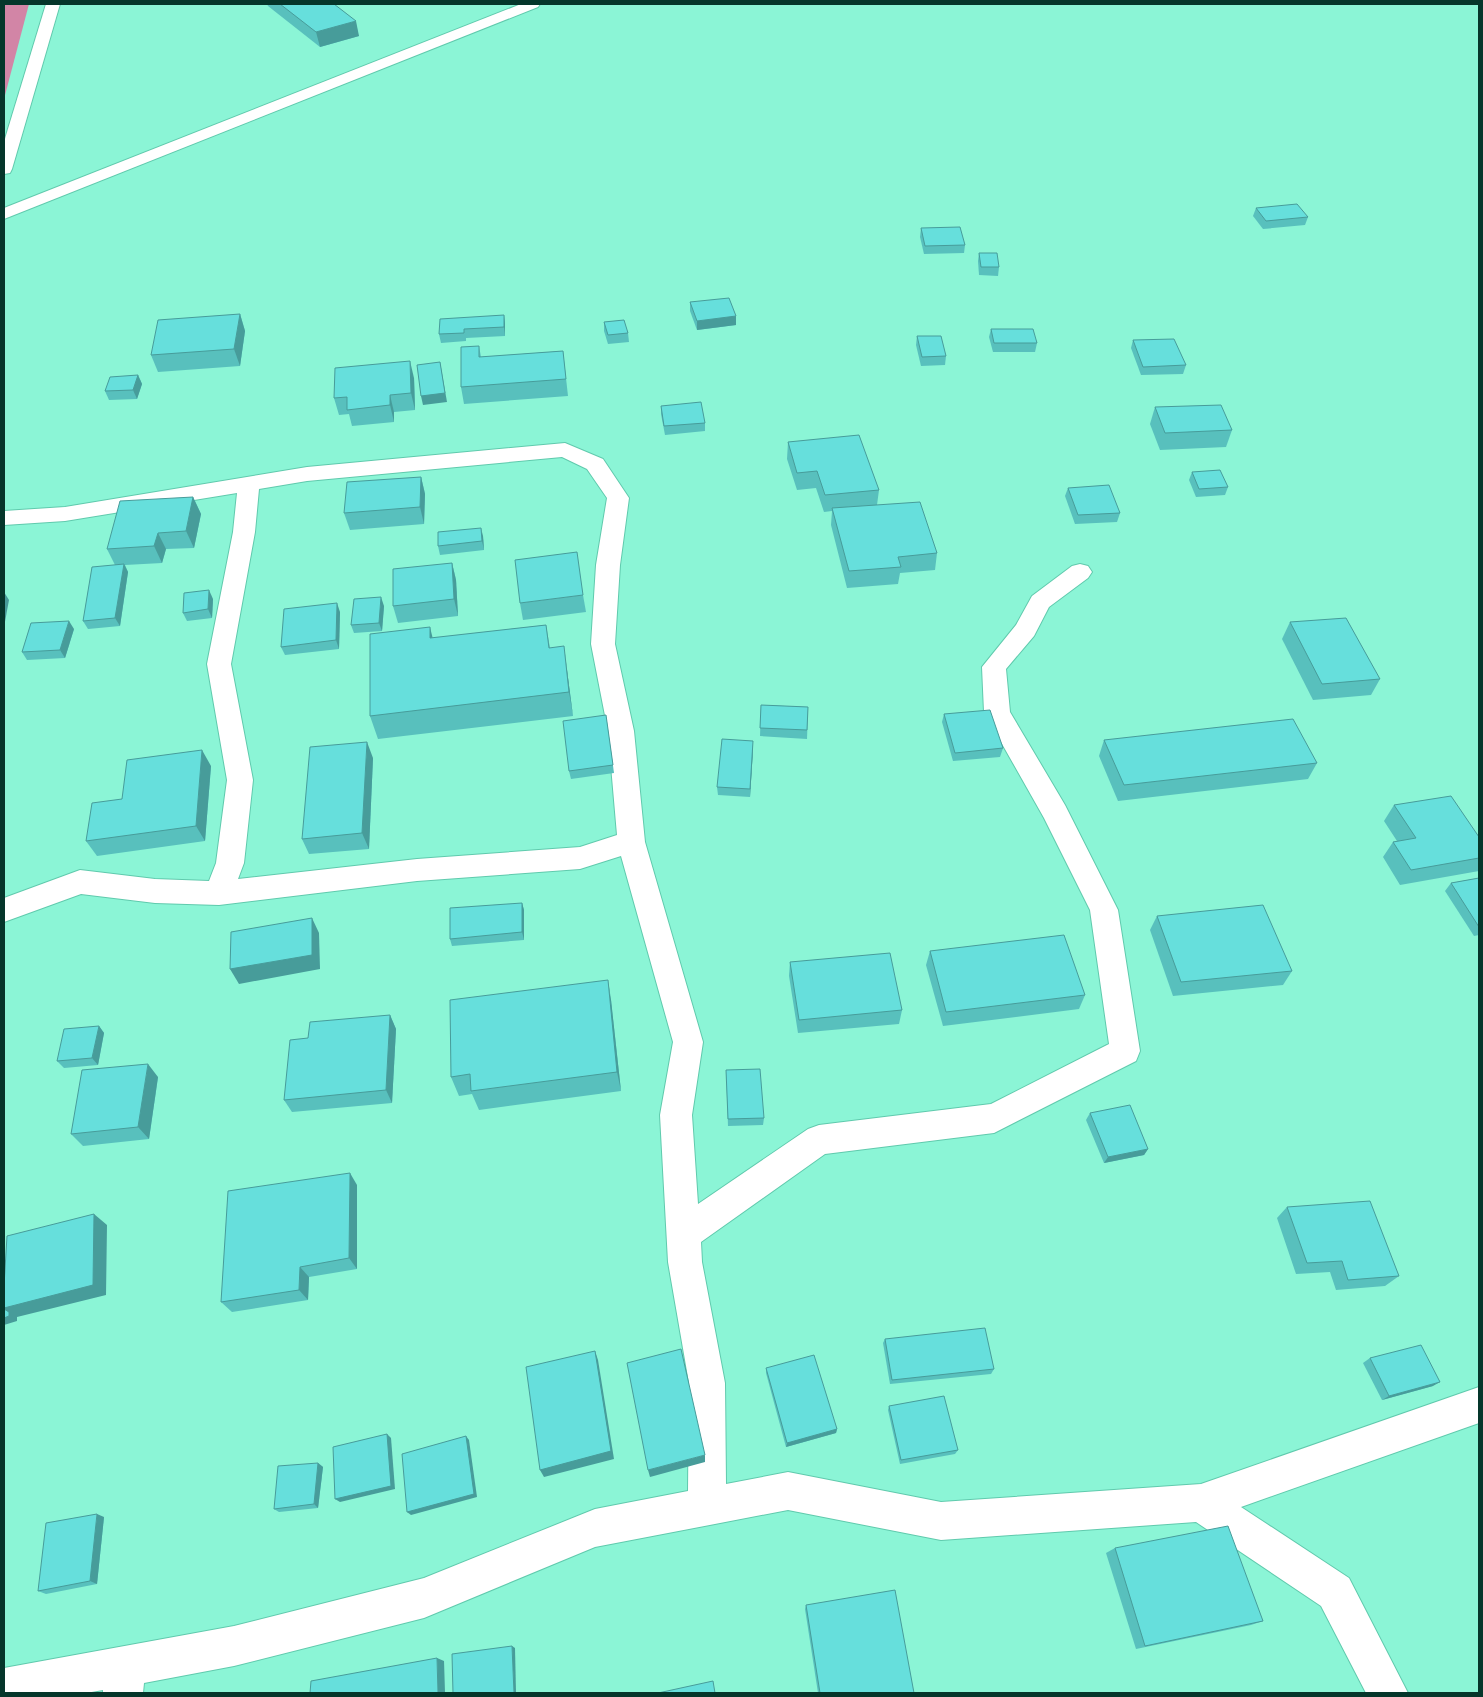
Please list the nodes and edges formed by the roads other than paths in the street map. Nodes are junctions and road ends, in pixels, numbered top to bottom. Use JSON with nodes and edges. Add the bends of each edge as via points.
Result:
{"nodes":[{"id":1,"x":53,"y":4,"type":"edge"},
{"id":2,"x":533,"y":4,"type":"edge"},
{"id":3,"x":4,"y":169,"type":"edge"},
{"id":4,"x":4,"y":214,"type":"edge"},
{"id":5,"x":249,"y":482,"type":"junction"},
{"id":6,"x":4,"y":518,"type":"edge"},
{"id":7,"x":1080,"y":572,"type":"dead end"},
{"id":8,"x":631,"y":842,"type":"junction"},
{"id":9,"x":219,"y":893,"type":"junction"},
{"id":10,"x":4,"y":910,"type":"edge"},
{"id":11,"x":683,"y":1234,"type":"junction"},
{"id":12,"x":1479,"y":1405,"type":"edge"},
{"id":13,"x":1201,"y":1503,"type":"junction"},
{"id":14,"x":708,"y":1507,"type":"junction"},
{"id":15,"x":124,"y":1680,"type":"edge"},
{"id":16,"x":4,"y":1688,"type":"edge"},
{"id":17,"x":1388,"y":1693,"type":"edge"}],
"edges":[{"from":1,"to":3,"type":"street"},
{"from":2,"to":4,"type":"street"},
{"from":5,"to":6,"type":"street","via":[[66,514]]},
{"from":5,"to":8,"type":"street","via":[[565,450],[595,464],[618,498],[608,565],[604,644],[621,731]]},
{"from":5,"to":9,"type":"street","via":[[244,532],[220,664],[240,780],[230,863]]},
{"from":7,"to":11,"type":"street","via":[[1040,602],[1025,630],[994,667],[997,712],[1056,813],[1104,910],[1125,1050],[994,1118],[819,1140]]},
{"from":8,"to":9,"type":"street","via":[[580,858],[417,870]]},
{"from":8,"to":11,"type":"street","via":[[688,1042],[676,1115]]},
{"from":9,"to":10,"type":"street","via":[[155,891],[80,882]]},
{"from":11,"to":14,"type":"street","via":[[707,1383]]},
{"from":12,"to":13,"type":"street"},
{"from":13,"to":14,"type":"street","via":[[941,1521],[788,1491]]},
{"from":13,"to":17,"type":"street","via":[[1334,1592]]},
{"from":14,"to":15,"type":"street","via":[[595,1528],[424,1598],[234,1646]]},
{"from":15,"to":16,"type":"street"}]}
